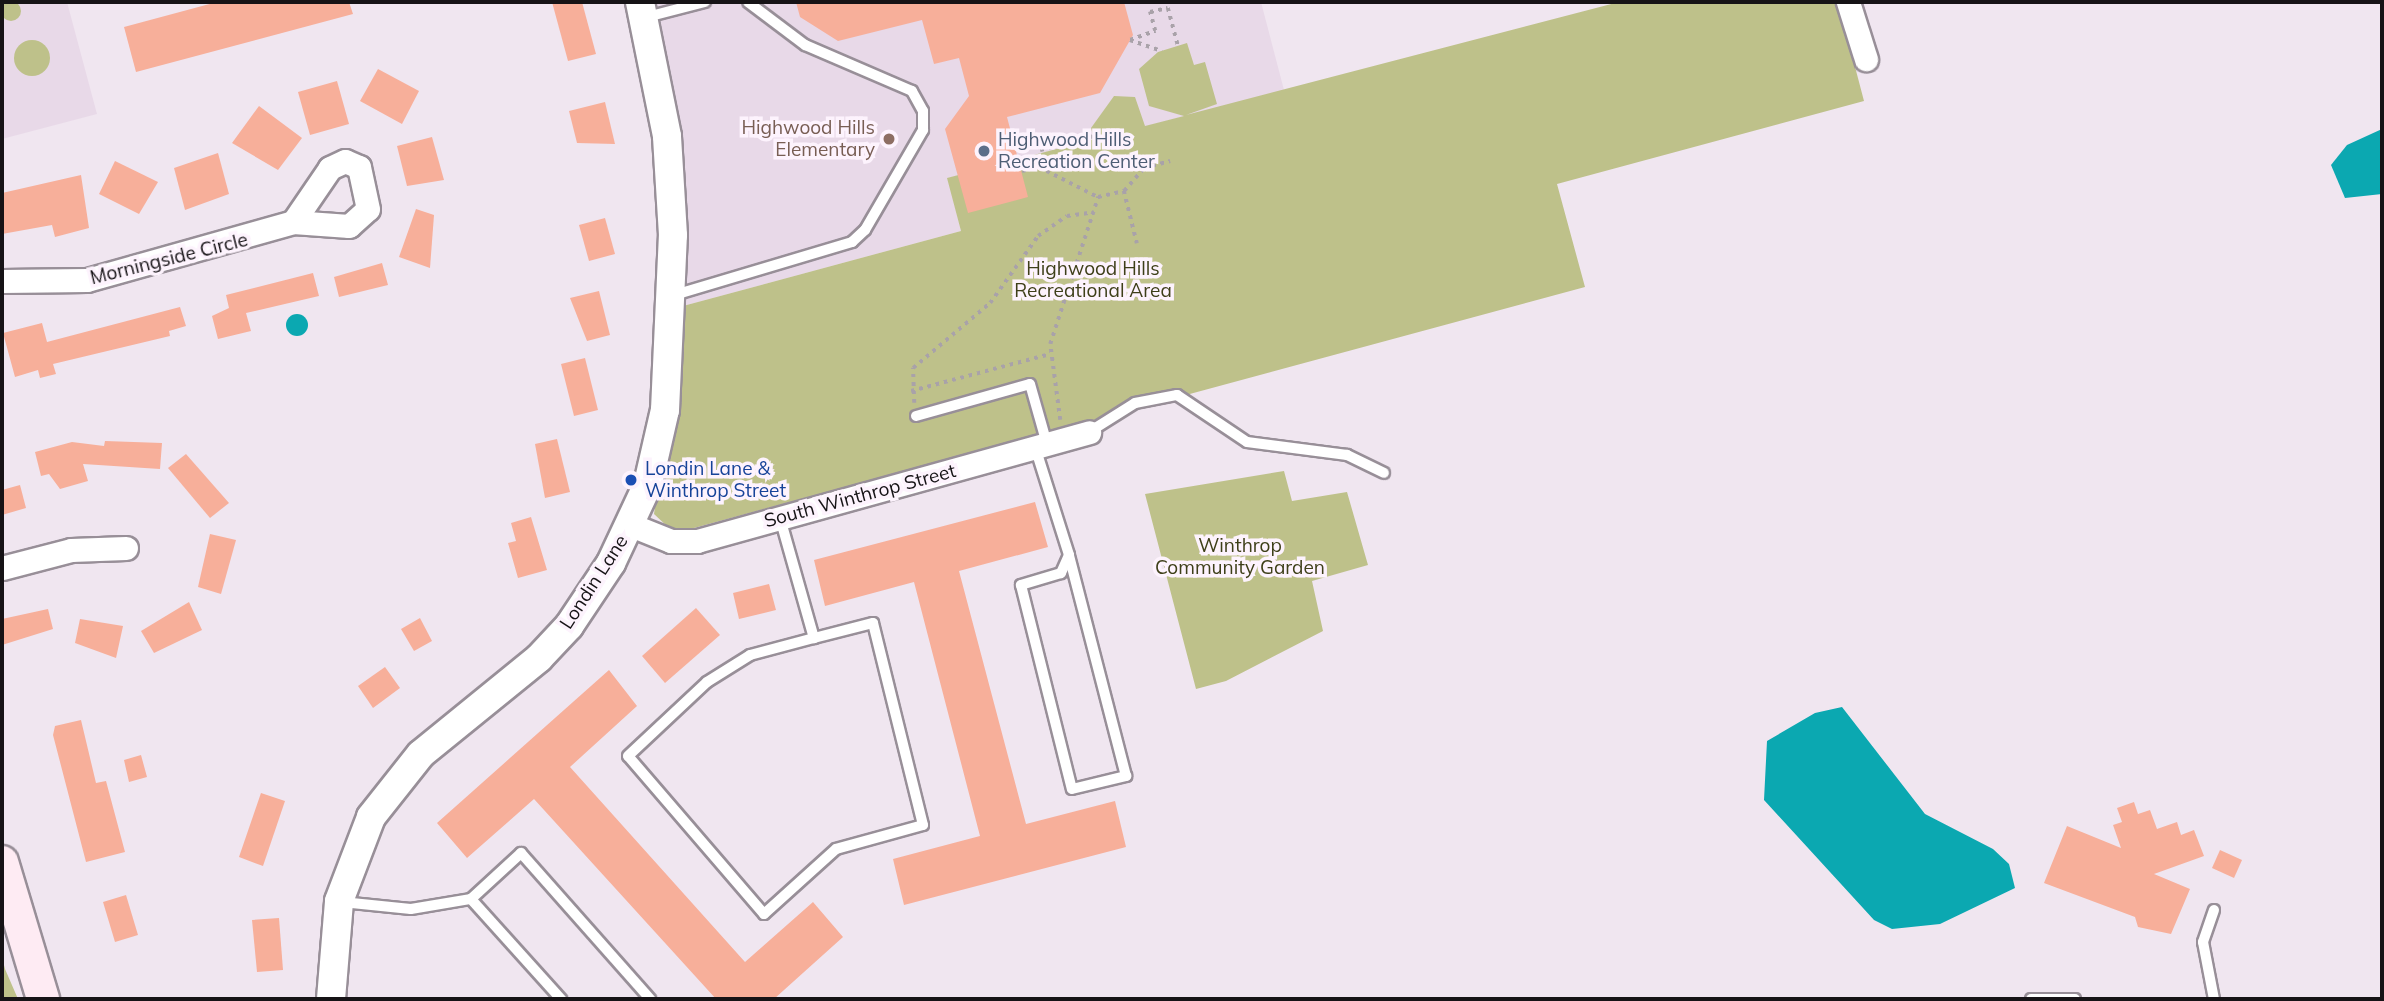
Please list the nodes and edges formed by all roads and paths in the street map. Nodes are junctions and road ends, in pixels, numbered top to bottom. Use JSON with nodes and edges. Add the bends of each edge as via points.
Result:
{"nodes":[{"id":1,"x":705,"y":2,"type":"edge"},
{"id":2,"x":748,"y":2,"type":"edge"},
{"id":3,"x":1848,"y":2,"type":"edge"},
{"id":4,"x":642,"y":10,"type":"edge"},
{"id":5,"x":1178,"y":46,"type":"dead end"},
{"id":6,"x":1162,"y":51,"type":"dead end"},
{"id":7,"x":1866,"y":59,"type":"dead end"},
{"id":8,"x":1094,"y":136,"type":"dead end"},
{"id":9,"x":1170,"y":161,"type":"dead end"},
{"id":10,"x":1039,"y":167,"type":"junction"},
{"id":11,"x":1022,"y":172,"type":"dead end"},
{"id":12,"x":1124,"y":191,"type":"junction"},
{"id":13,"x":1098,"y":197,"type":"junction"},
{"id":14,"x":1094,"y":212,"type":"junction"},
{"id":15,"x":293,"y":222,"type":"dead end"},
{"id":16,"x":1137,"y":243,"type":"dead end"},
{"id":17,"x":2,"y":281,"type":"edge"},
{"id":18,"x":671,"y":296,"type":"junction"},
{"id":19,"x":1051,"y":354,"type":"junction"},
{"id":20,"x":911,"y":391,"type":"junction"},
{"id":21,"x":916,"y":416,"type":"joint"},
{"id":22,"x":1089,"y":432,"type":"joint"},
{"id":23,"x":1049,"y":443,"type":"junction"},
{"id":24,"x":1384,"y":473,"type":"dead end"},
{"id":25,"x":780,"y":518,"type":"junction"},
{"id":26,"x":631,"y":525,"type":"junction"},
{"id":27,"x":126,"y":548,"type":"dead end"},
{"id":28,"x":1069,"y":555,"type":"junction"},
{"id":29,"x":2,"y":568,"type":"edge"},
{"id":30,"x":814,"y":638,"type":"junction"},
{"id":31,"x":2,"y":862,"type":"edge"},
{"id":32,"x":471,"y":899,"type":"junction"},
{"id":33,"x":339,"y":901,"type":"junction"},
{"id":34,"x":2214,"y":910,"type":"dead end"},
{"id":35,"x":43,"y":999,"type":"edge"},
{"id":36,"x":331,"y":999,"type":"edge"},
{"id":37,"x":561,"y":999,"type":"edge"},
{"id":38,"x":650,"y":999,"type":"edge"},
{"id":39,"x":2031,"y":999,"type":"edge"},
{"id":40,"x":2076,"y":999,"type":"edge"},
{"id":41,"x":2214,"y":999,"type":"edge"}],
"edges":[{"from":1,"to":4,"type":"lane"},
{"from":2,"to":18,"type":"lane","via":[[806,45],[912,91],[923,111],[923,130],[865,230],[852,242]]},
{"from":3,"to":7,"type":"street"},
{"from":4,"to":18,"type":"street","name":"Londin Lane","via":[[667,136]]},
{"from":5,"to":6,"type":"path","via":[[1168,8],[1150,12],[1155,31],[1130,40]]},
{"from":8,"to":10,"type":"path","via":[[1040,150]]},
{"from":9,"to":12,"type":"path","via":[[1144,168]]},
{"from":10,"to":11,"type":"path"},
{"from":10,"to":13,"type":"path"},
{"from":12,"to":13,"type":"path"},
{"from":12,"to":16,"type":"path"},
{"from":13,"to":14,"type":"path"},
{"from":14,"to":19,"type":"path"},
{"from":14,"to":20,"type":"path","via":[[1067,216],[1038,236],[990,303],[913,369]]},
{"from":15,"to":17,"type":"street","name":"Morningside Circle","via":[[92,279]]},
{"from":18,"to":26,"type":"street","name":"Londin Lane","via":[[665,410],[648,484]]},
{"from":19,"to":20,"type":"path"},
{"from":19,"to":23,"type":"path"},
{"from":20,"to":21,"type":"path"},
{"from":21,"to":23,"type":"lane","via":[[1030,384]]},
{"from":22,"to":23,"type":"street","name":"South Winthrop Street"},
{"from":22,"to":24,"type":"lane","via":[[1135,403],[1177,395],[1247,442],[1347,455]]},
{"from":23,"to":25,"type":"street","name":"South Winthrop Street"},
{"from":23,"to":28,"type":"lane"},
{"from":25,"to":26,"type":"street","name":"South Winthrop Street","via":[[697,541],[671,541]]},
{"from":25,"to":30,"type":"lane"},
{"from":26,"to":33,"type":"street","name":"Londin Lane","via":[[561,634],[450,727],[394,786],[371,817]]},
{"from":27,"to":29,"type":"street","via":[[71,550]]},
{"from":28,"to":28,"type":"lane","via":[[1061,573],[1021,584],[1072,789],[1126,776]]},
{"from":30,"to":30,"type":"lane","via":[[873,623],[923,825],[836,849],[764,914],[628,756],[707,682],[750,655]]},
{"from":31,"to":35,"type":"main road"},
{"from":32,"to":33,"type":"lane","via":[[411,909]]},
{"from":32,"to":37,"type":"lane"},
{"from":32,"to":38,"type":"lane","via":[[521,853]]},
{"from":33,"to":36,"type":"street","name":"Londin Lane"},
{"from":34,"to":41,"type":"lane","via":[[2203,942]]},
{"from":39,"to":40,"type":"lane"}]}
